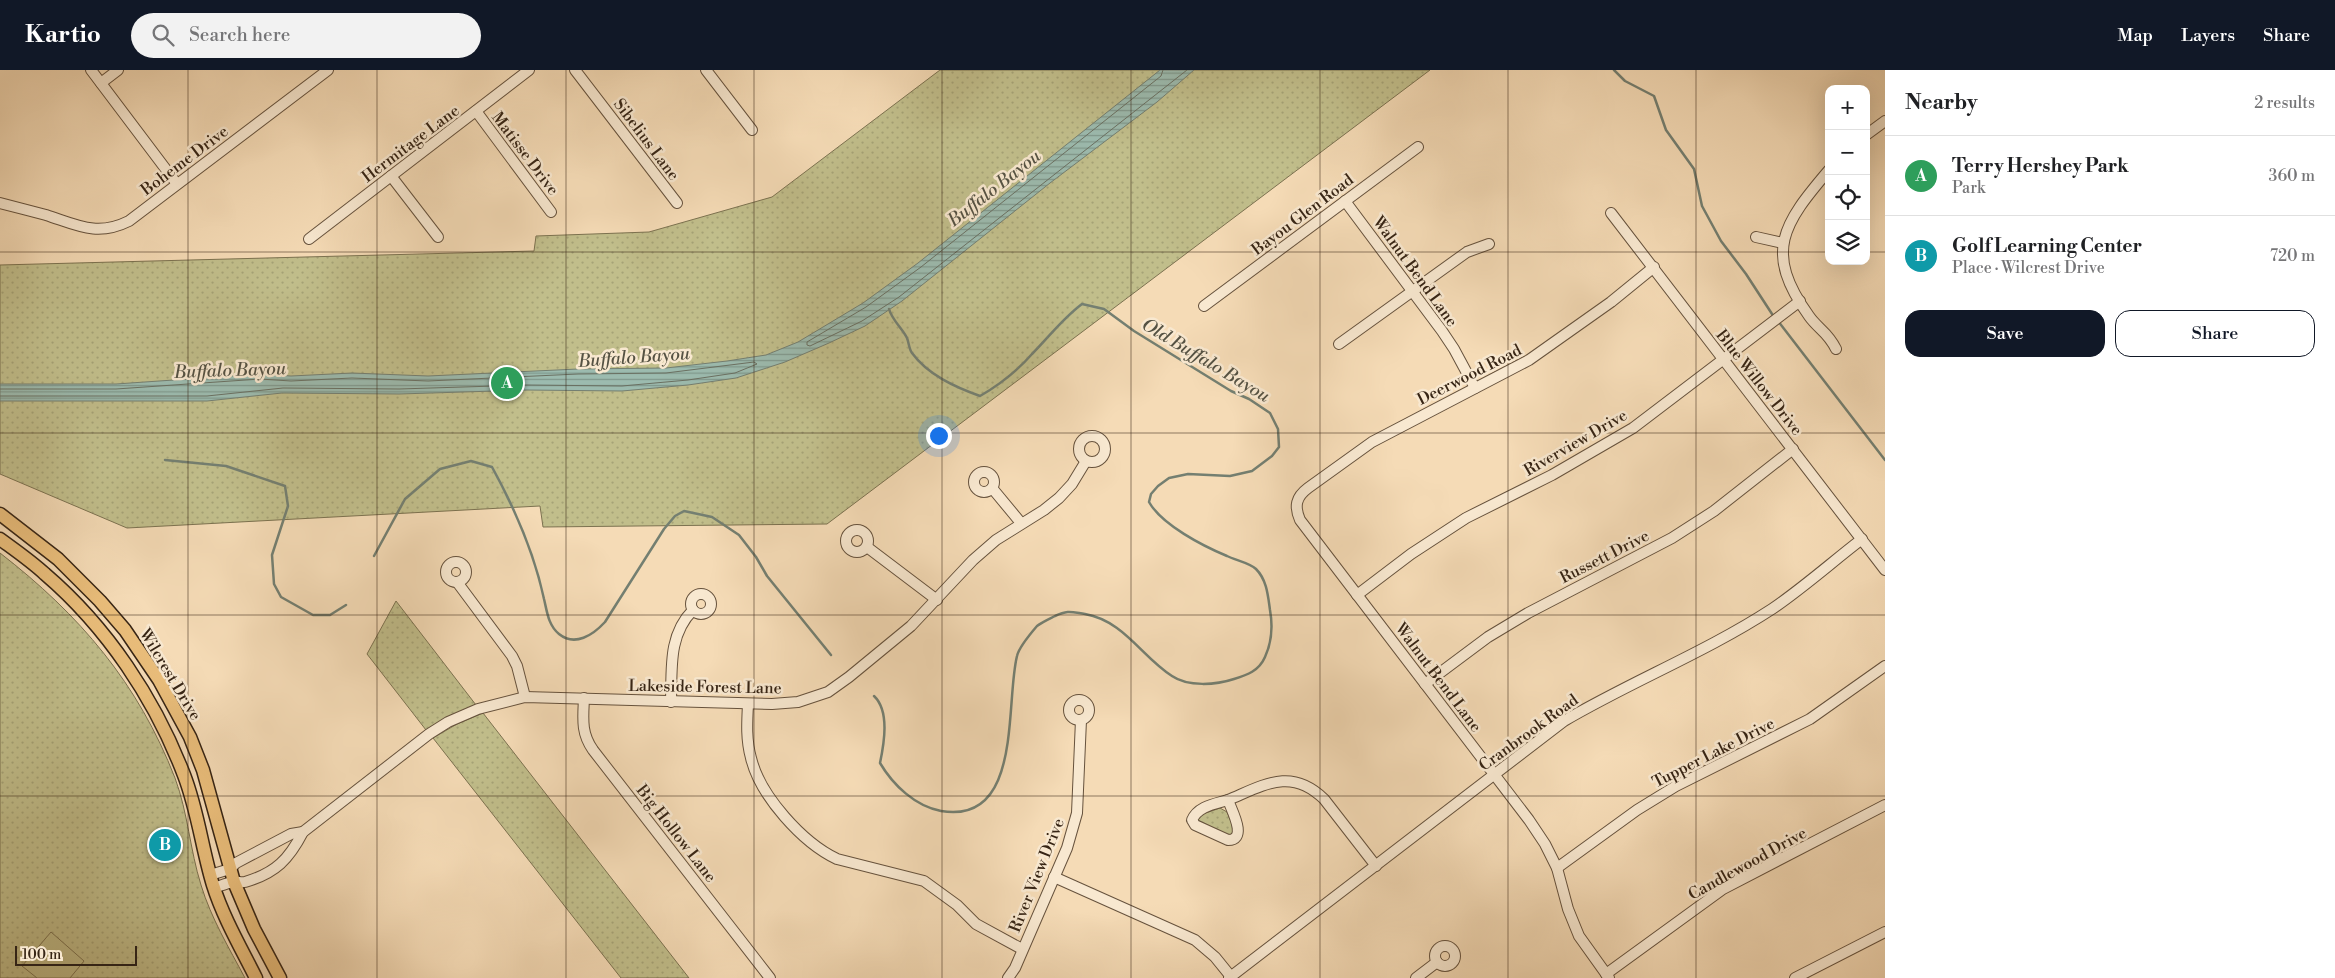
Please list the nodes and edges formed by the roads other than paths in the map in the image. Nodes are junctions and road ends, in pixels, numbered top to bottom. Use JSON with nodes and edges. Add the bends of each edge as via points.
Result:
{"nodes":[{"id":1,"x":91,"y":70,"type":"edge"},
{"id":2,"x":118,"y":70,"type":"edge"},
{"id":3,"x":328,"y":70,"type":"edge"},
{"id":4,"x":529,"y":70,"type":"edge"},
{"id":5,"x":575,"y":70,"type":"edge"},
{"id":6,"x":706,"y":70,"type":"edge"},
{"id":7,"x":101,"y":83,"type":"junction"},
{"id":8,"x":476,"y":111,"type":"junction"},
{"id":9,"x":1885,"y":121,"type":"edge"},
{"id":10,"x":752,"y":130,"type":"dead end"},
{"id":11,"x":1870,"y":132,"type":"edge"},
{"id":12,"x":1418,"y":147,"type":"dead end"},
{"id":13,"x":1825,"y":175,"type":"edge"},
{"id":14,"x":391,"y":176,"type":"junction"},
{"id":15,"x":177,"y":184,"type":"junction"},
{"id":16,"x":1345,"y":201,"type":"junction"},
{"id":17,"x":0,"y":203,"type":"edge"},
{"id":18,"x":677,"y":203,"type":"dead end"},
{"id":19,"x":551,"y":212,"type":"dead end"},
{"id":20,"x":1611,"y":213,"type":"dead end"},
{"id":21,"x":438,"y":237,"type":"dead end"},
{"id":22,"x":1756,"y":237,"type":"dead end"},
{"id":23,"x":309,"y":239,"type":"dead end"},
{"id":24,"x":1784,"y":243,"type":"junction"},
{"id":25,"x":1489,"y":244,"type":"dead end"},
{"id":26,"x":1654,"y":267,"type":"junction"},
{"id":27,"x":1413,"y":291,"type":"junction"},
{"id":28,"x":1800,"y":301,"type":"junction"},
{"id":29,"x":1204,"y":306,"type":"dead end"},
{"id":30,"x":1338,"y":344,"type":"dead end"},
{"id":31,"x":1836,"y":349,"type":"dead end"},
{"id":32,"x":1723,"y":358,"type":"junction"},
{"id":33,"x":1475,"y":388,"type":"junction"},
{"id":34,"x":1793,"y":449,"type":"junction"},
{"id":35,"x":1086,"y":461,"type":"dead end"},
{"id":36,"x":992,"y":488,"type":"dead end"},
{"id":37,"x":1296,"y":503,"type":"joint"},
{"id":38,"x":0,"y":514,"type":"edge"},
{"id":39,"x":1021,"y":522,"type":"junction"},
{"id":40,"x":0,"y":539,"type":"edge"},
{"id":41,"x":1862,"y":539,"type":"junction"},
{"id":42,"x":867,"y":546,"type":"dead end"},
{"id":43,"x":1885,"y":570,"type":"edge"},
{"id":44,"x":456,"y":582,"type":"dead end"},
{"id":45,"x":1357,"y":595,"type":"junction"},
{"id":46,"x":937,"y":600,"type":"junction"},
{"id":47,"x":693,"y":610,"type":"dead end"},
{"id":48,"x":1885,"y":666,"type":"edge"},
{"id":49,"x":1425,"y":684,"type":"junction"},
{"id":50,"x":525,"y":697,"type":"junction"},
{"id":51,"x":584,"y":698,"type":"junction"},
{"id":52,"x":671,"y":702,"type":"junction"},
{"id":53,"x":748,"y":704,"type":"junction"},
{"id":54,"x":1081,"y":720,"type":"dead end"},
{"id":55,"x":1494,"y":774,"type":"junction"},
{"id":56,"x":1228,"y":800,"type":"junction"},
{"id":57,"x":1885,"y":805,"type":"edge"},
{"id":58,"x":303,"y":832,"type":"junction"},
{"id":59,"x":1376,"y":866,"type":"junction"},
{"id":60,"x":1557,"y":868,"type":"junction"},
{"id":61,"x":230,"y":869,"type":"junction"},
{"id":62,"x":210,"y":875,"type":"junction"},
{"id":63,"x":1054,"y":877,"type":"junction"},
{"id":64,"x":234,"y":882,"type":"junction"},
{"id":65,"x":214,"y":888,"type":"junction"},
{"id":66,"x":1885,"y":932,"type":"edge"},
{"id":67,"x":1022,"y":950,"type":"junction"},
{"id":68,"x":1437,"y":962,"type":"dead end"},
{"id":69,"x":1608,"y":976,"type":"edge"},
{"id":70,"x":1231,"y":977,"type":"edge"},
{"id":71,"x":256,"y":978,"type":"edge"},
{"id":72,"x":280,"y":978,"type":"edge"},
{"id":73,"x":770,"y":978,"type":"edge"},
{"id":74,"x":1008,"y":978,"type":"edge"},
{"id":75,"x":1416,"y":978,"type":"edge"},
{"id":76,"x":1795,"y":978,"type":"edge"}],
"edges":[{"from":1,"to":7,"type":"street"},
{"from":2,"to":7,"type":"street"},
{"from":3,"to":15,"type":"street","name":"Boheme Drive"},
{"from":4,"to":8,"type":"street","name":"Hermitage Lane"},
{"from":5,"to":18,"type":"street","name":"Sibelius Lane"},
{"from":6,"to":10,"type":"street"},
{"from":7,"to":15,"type":"street"},
{"from":8,"to":14,"type":"street","name":"Hermitage Lane"},
{"from":8,"to":19,"type":"street","name":"Matisse Drive"},
{"from":9,"to":11,"type":"street"},
{"from":12,"to":16,"type":"street","name":"Bayou Glen Road"},
{"from":13,"to":24,"type":"street","via":[[1799,209]]},
{"from":14,"to":21,"type":"street"},
{"from":14,"to":23,"type":"street","name":"Hermitage Lane"},
{"from":15,"to":17,"type":"street","name":"Boheme Drive","via":[[117,227],[86,229]]},
{"from":16,"to":27,"type":"street","name":"Walnut Bend Lane"},
{"from":16,"to":29,"type":"street","name":"Bayou Glen Road"},
{"from":20,"to":26,"type":"street","name":"Blue Willow Drive"},
{"from":22,"to":24,"type":"street"},
{"from":24,"to":28,"type":"street","via":[[1782,260],[1785,276]]},
{"from":25,"to":27,"type":"street","via":[[1467,252]]},
{"from":26,"to":32,"type":"street","name":"Blue Willow Drive"},
{"from":26,"to":33,"type":"street","name":"Deerwood Road","via":[[1559,341]]},
{"from":27,"to":30,"type":"street"},
{"from":27,"to":33,"type":"street","name":"Walnut Bend Lane","via":[[1454,349]]},
{"from":28,"to":31,"type":"street"},
{"from":28,"to":32,"type":"street","name":"Riverview Drive"},
{"from":32,"to":34,"type":"street","name":"Blue Willow Drive"},
{"from":32,"to":45,"type":"street","name":"Riverview Drive","via":[[1633,428],[1449,529]]},
{"from":33,"to":37,"type":"street","name":"Deerwood Road","via":[[1372,442],[1300,494]]},
{"from":34,"to":41,"type":"street","name":"Blue Willow Drive"},
{"from":34,"to":49,"type":"street","name":"Russett Drive","via":[[1714,511],[1672,538],[1528,613],[1488,637]]},
{"from":35,"to":39,"type":"street","name":"Lakeside Forest Lane","via":[[1072,484],[1058,498]]},
{"from":36,"to":39,"type":"street"},
{"from":37,"to":45,"type":"street","name":"Walnut Bend Lane","via":[[1300,520]]},
{"from":38,"to":61,"type":"main road","name":"Wilcrest Drive","via":[[58,559],[100,601],[142,652],[174,703],[190,737],[208,787]]},
{"from":39,"to":46,"type":"street","name":"Lakeside Forest Lane","via":[[973,560]]},
{"from":40,"to":62,"type":"main road","name":"Wilcrest Drive","via":[[46,574],[85,614],[126,664],[145,694],[184,776]]},
{"from":41,"to":43,"type":"street","name":"Blue Willow Drive"},
{"from":41,"to":55,"type":"street","name":"Cranbrook Road","via":[[1772,608],[1728,635],[1587,707]]},
{"from":42,"to":46,"type":"street"},
{"from":44,"to":50,"type":"street","via":[[512,656]]},
{"from":45,"to":49,"type":"street","name":"Walnut Bend Lane"},
{"from":46,"to":53,"type":"street","name":"Lakeside Forest Lane","via":[[911,626],[828,692],[798,702]]},
{"from":47,"to":52,"type":"street","via":[[677,630]]},
{"from":48,"to":60,"type":"street","name":"Tupper Lake Drive","via":[[1810,719],[1676,786],[1637,810]]},
{"from":49,"to":55,"type":"street","name":"Walnut Bend Lane"},
{"from":50,"to":51,"type":"street","name":"Lakeside Forest Lane"},
{"from":50,"to":58,"type":"street","name":"Lakeside Forest Lane","via":[[478,709],[448,722]]},
{"from":51,"to":52,"type":"street","name":"Lakeside Forest Lane"},
{"from":51,"to":73,"type":"street","name":"Big Hollow Lane","via":[[582,728],[585,738]]},
{"from":52,"to":53,"type":"street","name":"Lakeside Forest Lane"},
{"from":53,"to":67,"type":"street","via":[[747,738],[751,760],[768,794],[803,836],[837,859],[924,881],[957,905],[976,924]]},
{"from":54,"to":63,"type":"street","name":"River View Drive","via":[[1077,813]]},
{"from":55,"to":59,"type":"street","name":"Cranbrook Road"},
{"from":55,"to":60,"type":"street","name":"Walnut Bend Lane","via":[[1529,820]]},
{"from":56,"to":56,"type":"street","via":[[1195,813],[1192,820],[1195,825],[1233,840],[1239,830]]},
{"from":56,"to":59,"type":"street","via":[[1275,781],[1303,783],[1324,799]]},
{"from":57,"to":69,"type":"street","name":"Candlewood Drive","via":[[1723,889]]},
{"from":58,"to":61,"type":"street","name":"Lakeside Forest Lane","via":[[282,838]]},
{"from":58,"to":64,"type":"street","name":"Lakeside Forest Lane","via":[[284,862],[243,882]]},
{"from":59,"to":70,"type":"street","name":"Cranbrook Road"},
{"from":60,"to":69,"type":"street","name":"Walnut Bend Lane","via":[[1579,936]]},
{"from":61,"to":62,"type":"street","name":"Lakeside Forest Lane"},
{"from":61,"to":64,"type":"main road","name":"Wilcrest Drive"},
{"from":62,"to":65,"type":"main road","name":"Wilcrest Drive"},
{"from":63,"to":67,"type":"street","name":"River View Drive"},
{"from":63,"to":70,"type":"street","via":[[1195,940]]},
{"from":64,"to":65,"type":"street","name":"Lakeside Forest Lane"},
{"from":64,"to":72,"type":"main road","name":"Wilcrest Drive"},
{"from":65,"to":71,"type":"main road","name":"Wilcrest Drive"},
{"from":66,"to":76,"type":"street"},
{"from":67,"to":74,"type":"street","name":"River View Drive"},
{"from":68,"to":75,"type":"street"}]}
